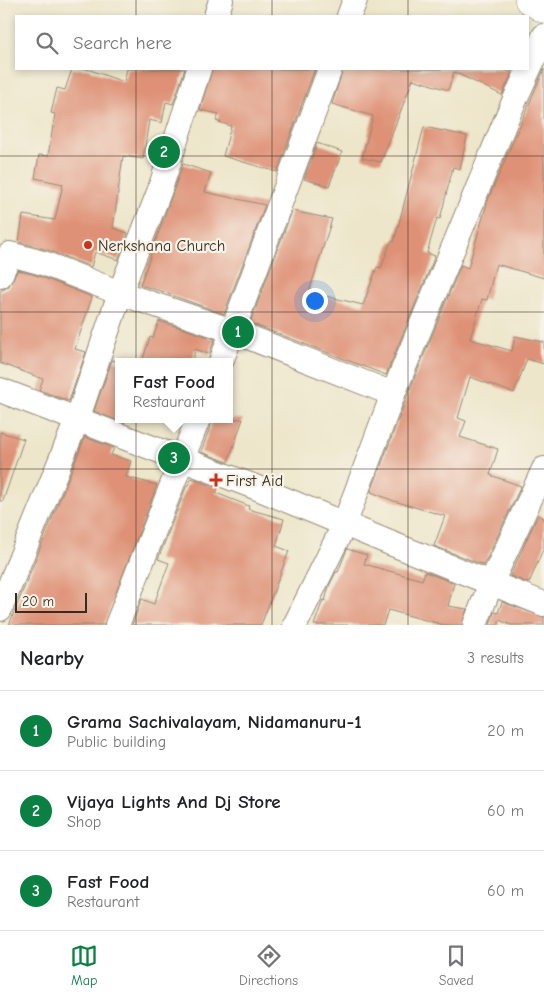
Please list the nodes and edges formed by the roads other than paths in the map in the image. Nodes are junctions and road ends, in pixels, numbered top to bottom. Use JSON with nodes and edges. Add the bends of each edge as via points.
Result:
{"nodes":[{"id":1,"x":221,"y":0,"type":"edge"},
{"id":2,"x":355,"y":0,"type":"edge"},
{"id":3,"x":529,"y":0,"type":"edge"},
{"id":4,"x":544,"y":9,"type":"edge"},
{"id":5,"x":216,"y":15,"type":"edge"},
{"id":6,"x":349,"y":15,"type":"edge"},
{"id":7,"x":544,"y":36,"type":"edge"},
{"id":8,"x":529,"y":69,"type":"edge"},
{"id":9,"x":199,"y":70,"type":"edge"},
{"id":10,"x":330,"y":70,"type":"edge"},
{"id":11,"x":529,"y":70,"type":"edge"},
{"id":12,"x":0,"y":276,"type":"edge"},
{"id":13,"x":120,"y":293,"type":"junction"},
{"id":14,"x":232,"y":331,"type":"junction"},
{"id":15,"x":222,"y":358,"type":"edge"},
{"id":16,"x":0,"y":390,"type":"edge"},
{"id":17,"x":394,"y":394,"type":"junction"},
{"id":18,"x":77,"y":420,"type":"junction"},
{"id":19,"x":196,"y":423,"type":"edge"},
{"id":20,"x":181,"y":460,"type":"junction"},
{"id":21,"x":544,"y":469,"type":"edge"},
{"id":22,"x":344,"y":524,"type":"junction"},
{"id":23,"x":491,"y":583,"type":"junction"},
{"id":24,"x":544,"y":604,"type":"edge"},
{"id":25,"x":0,"y":609,"type":"edge"},
{"id":26,"x":117,"y":625,"type":"edge"},
{"id":27,"x":296,"y":625,"type":"edge"},
{"id":28,"x":475,"y":625,"type":"edge"}],
"edges":[{"from":1,"to":5,"type":"street"},
{"from":2,"to":6,"type":"street"},
{"from":3,"to":4,"type":"street"},
{"from":7,"to":8,"type":"street"},
{"from":9,"to":13,"type":"street","via":[[159,192]]},
{"from":10,"to":14,"type":"street"},
{"from":11,"to":17,"type":"street"},
{"from":12,"to":13,"type":"street","via":[[10,254],[43,263]]},
{"from":13,"to":14,"type":"street"},
{"from":13,"to":18,"type":"street"},
{"from":14,"to":15,"type":"street"},
{"from":14,"to":17,"type":"street"},
{"from":16,"to":18,"type":"street"},
{"from":17,"to":22,"type":"street"},
{"from":18,"to":20,"type":"street"},
{"from":18,"to":25,"type":"street"},
{"from":19,"to":20,"type":"street"},
{"from":20,"to":22,"type":"street"},
{"from":20,"to":26,"type":"street"},
{"from":21,"to":23,"type":"street"},
{"from":22,"to":23,"type":"street"},
{"from":22,"to":27,"type":"street"},
{"from":23,"to":24,"type":"street"},
{"from":23,"to":28,"type":"street"}]}
